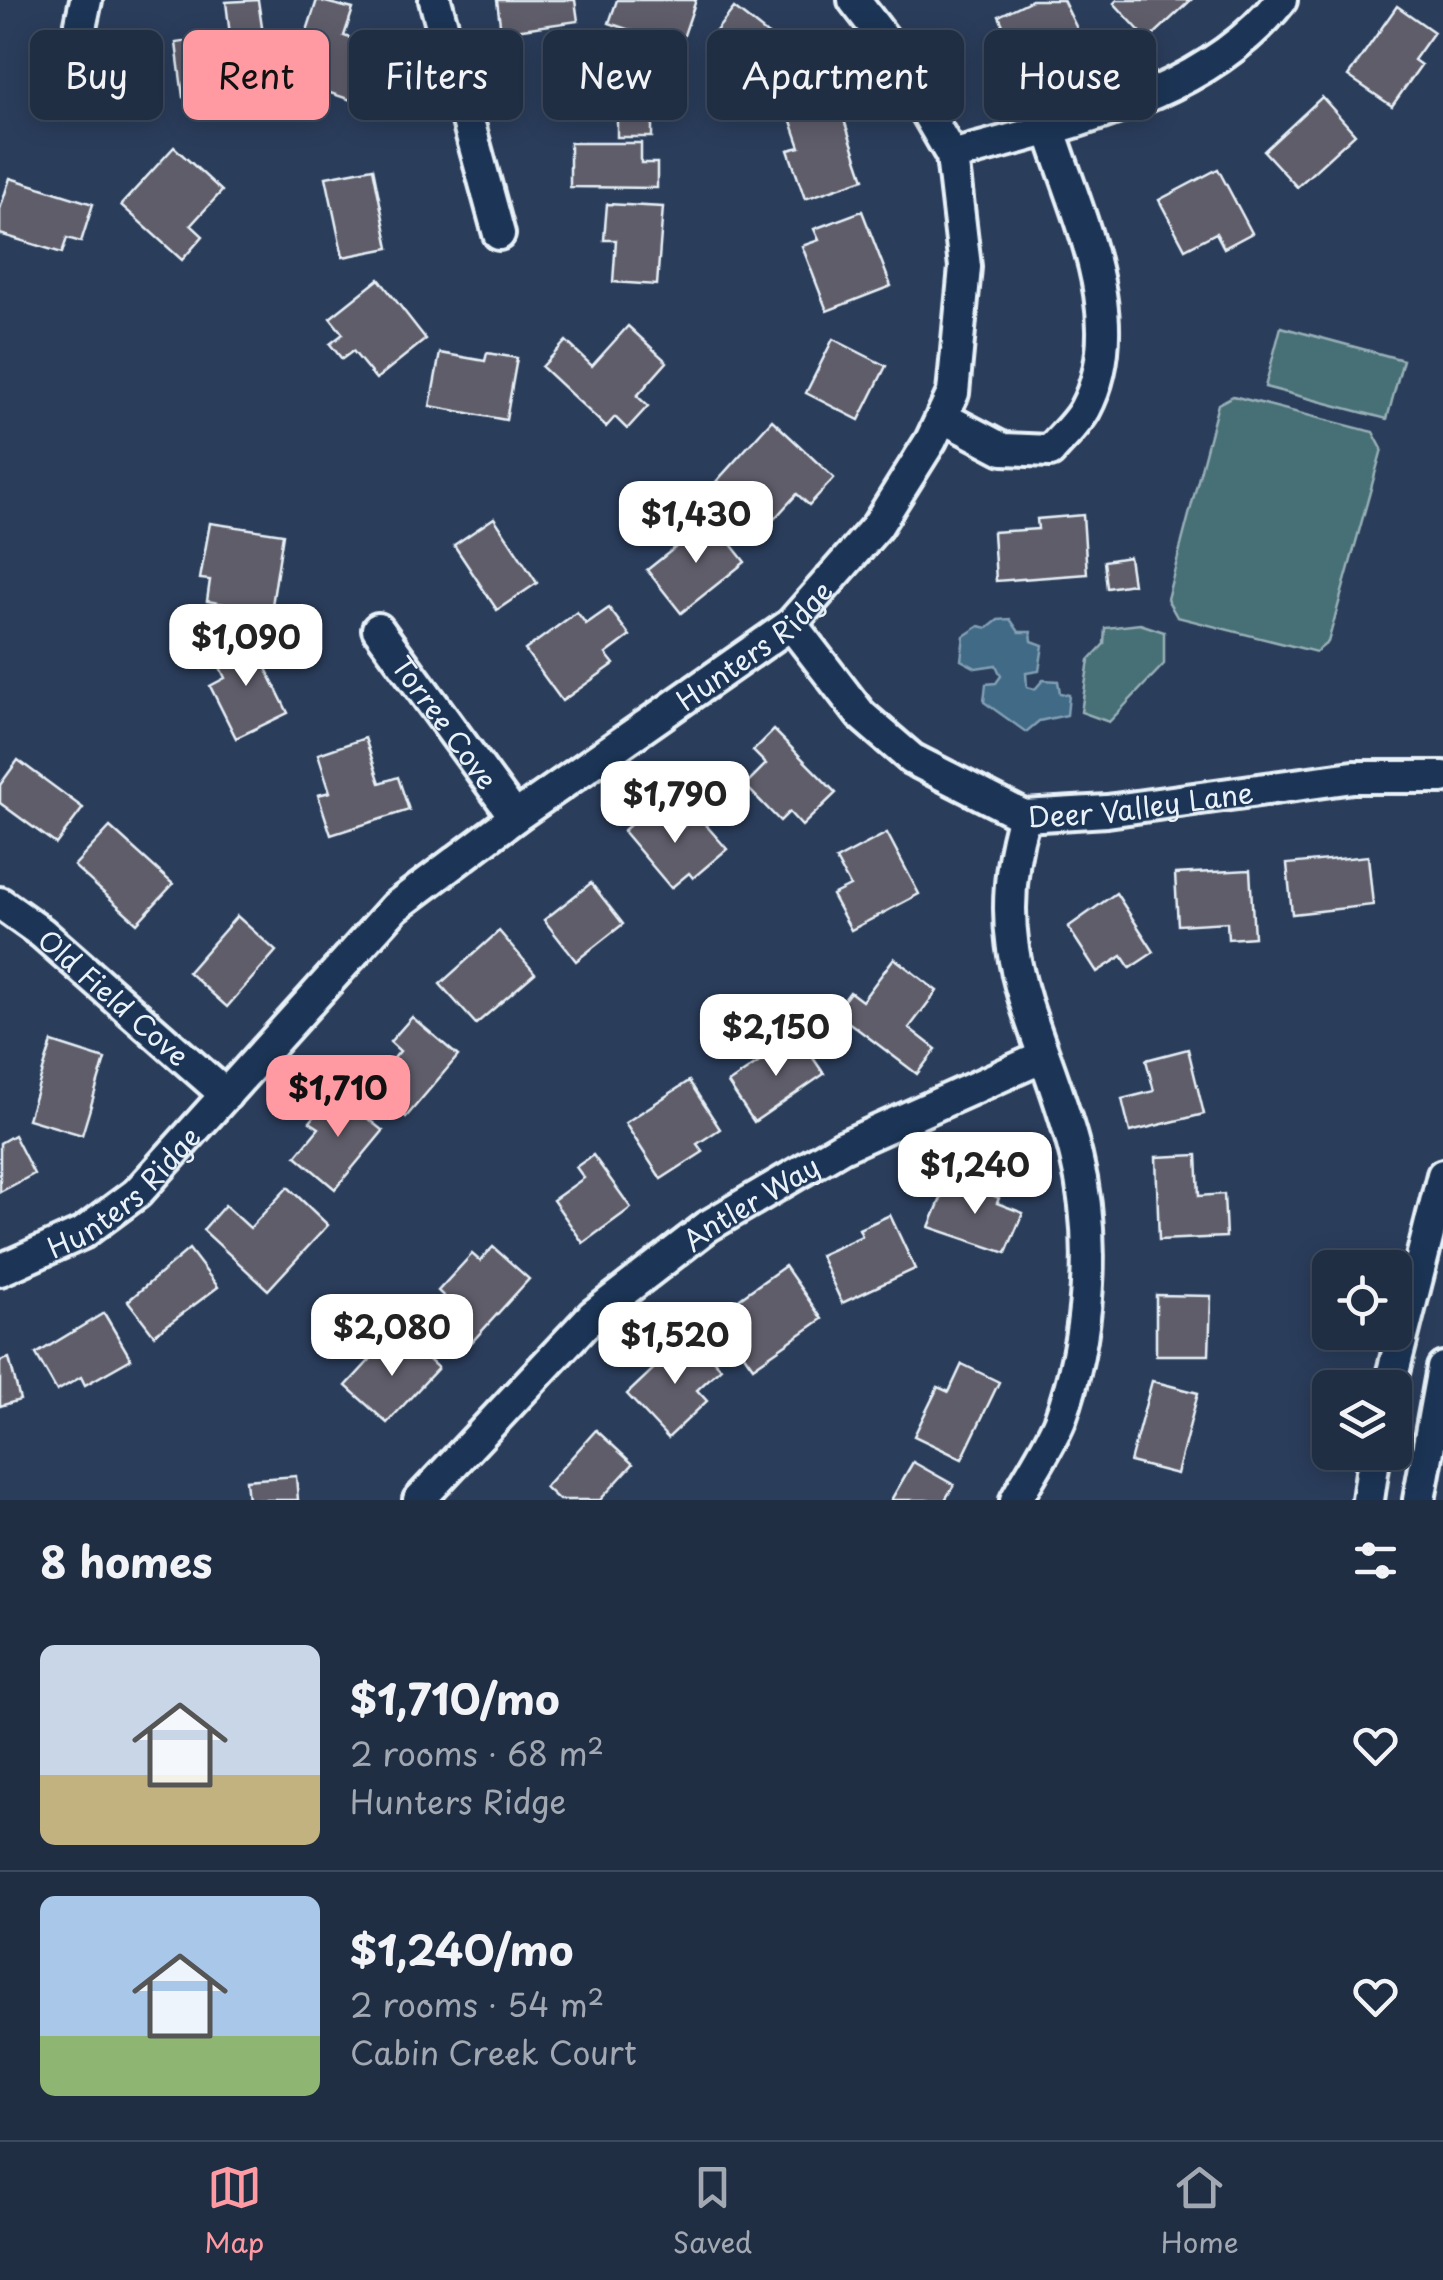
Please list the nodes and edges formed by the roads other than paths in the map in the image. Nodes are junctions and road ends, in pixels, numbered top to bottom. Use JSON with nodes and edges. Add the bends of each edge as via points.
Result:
{"nodes":[{"id":1,"x":86,"y":0,"type":"edge"},
{"id":2,"x":435,"y":0,"type":"edge"},
{"id":3,"x":854,"y":0,"type":"edge"},
{"id":4,"x":1281,"y":0,"type":"edge"},
{"id":5,"x":80,"y":30,"type":"edge"},
{"id":6,"x":1048,"y":127,"type":"junction"},
{"id":7,"x":952,"y":156,"type":"junction"},
{"id":8,"x":499,"y":234,"type":"dead end"},
{"id":9,"x":942,"y":417,"type":"junction"},
{"id":10,"x":791,"y":624,"type":"junction"},
{"id":11,"x":378,"y":628,"type":"dead end"},
{"id":12,"x":1443,"y":777,"type":"edge"},
{"id":13,"x":1024,"y":816,"type":"junction"},
{"id":14,"x":515,"y":817,"type":"junction"},
{"id":15,"x":0,"y":902,"type":"edge"},
{"id":16,"x":1043,"y":1057,"type":"junction"},
{"id":17,"x":226,"y":1095,"type":"junction"},
{"id":18,"x":1443,"y":1176,"type":"edge"},
{"id":19,"x":0,"y":1270,"type":"edge"},
{"id":20,"x":1443,"y":1368,"type":"edge"},
{"id":21,"x":1394,"y":1370,"type":"edge"},
{"id":22,"x":1372,"y":1470,"type":"edge"},
{"id":23,"x":419,"y":1500,"type":"edge"},
{"id":24,"x":1016,"y":1500,"type":"edge"},
{"id":25,"x":1368,"y":1500,"type":"edge"},
{"id":26,"x":1419,"y":1500,"type":"edge"}],
"edges":[{"from":1,"to":5,"type":"street"},
{"from":2,"to":8,"type":"street"},
{"from":3,"to":7,"type":"street","name":"Hunters Ridge","via":[[884,38]]},
{"from":4,"to":6,"type":"street","via":[[1242,42],[1195,76]]},
{"from":6,"to":7,"type":"street"},
{"from":6,"to":9,"type":"street","via":[[1100,290],[1106,336],[1085,409],[1050,451],[1004,448]]},
{"from":7,"to":9,"type":"street","name":"Hunters Ridge","via":[[965,267],[953,393]]},
{"from":9,"to":10,"type":"street","name":"Hunters Ridge","via":[[877,526]]},
{"from":10,"to":13,"type":"street","name":"Deer Valley Lane","via":[[860,715],[912,759]]},
{"from":10,"to":14,"type":"street","name":"Hunters Ridge"},
{"from":11,"to":14,"type":"street","name":"Torree Cove"},
{"from":12,"to":13,"type":"street","name":"Deer Valley Lane","via":[[1353,777]]},
{"from":13,"to":16,"type":"street","via":[[1010,870],[1011,938],[1014,971]]},
{"from":14,"to":17,"type":"street","name":"Hunters Ridge","via":[[395,907]]},
{"from":15,"to":17,"type":"street","name":"Old Field Cove"},
{"from":16,"to":23,"type":"street","name":"Antler Way","via":[[842,1146],[708,1226],[592,1315]]},
{"from":16,"to":24,"type":"street","via":[[1076,1157],[1087,1293],[1058,1424]]},
{"from":17,"to":19,"type":"street","name":"Hunters Ridge","via":[[137,1193],[83,1233]]},
{"from":18,"to":21,"type":"street"},
{"from":20,"to":26,"type":"street"},
{"from":22,"to":25,"type":"street"}]}
